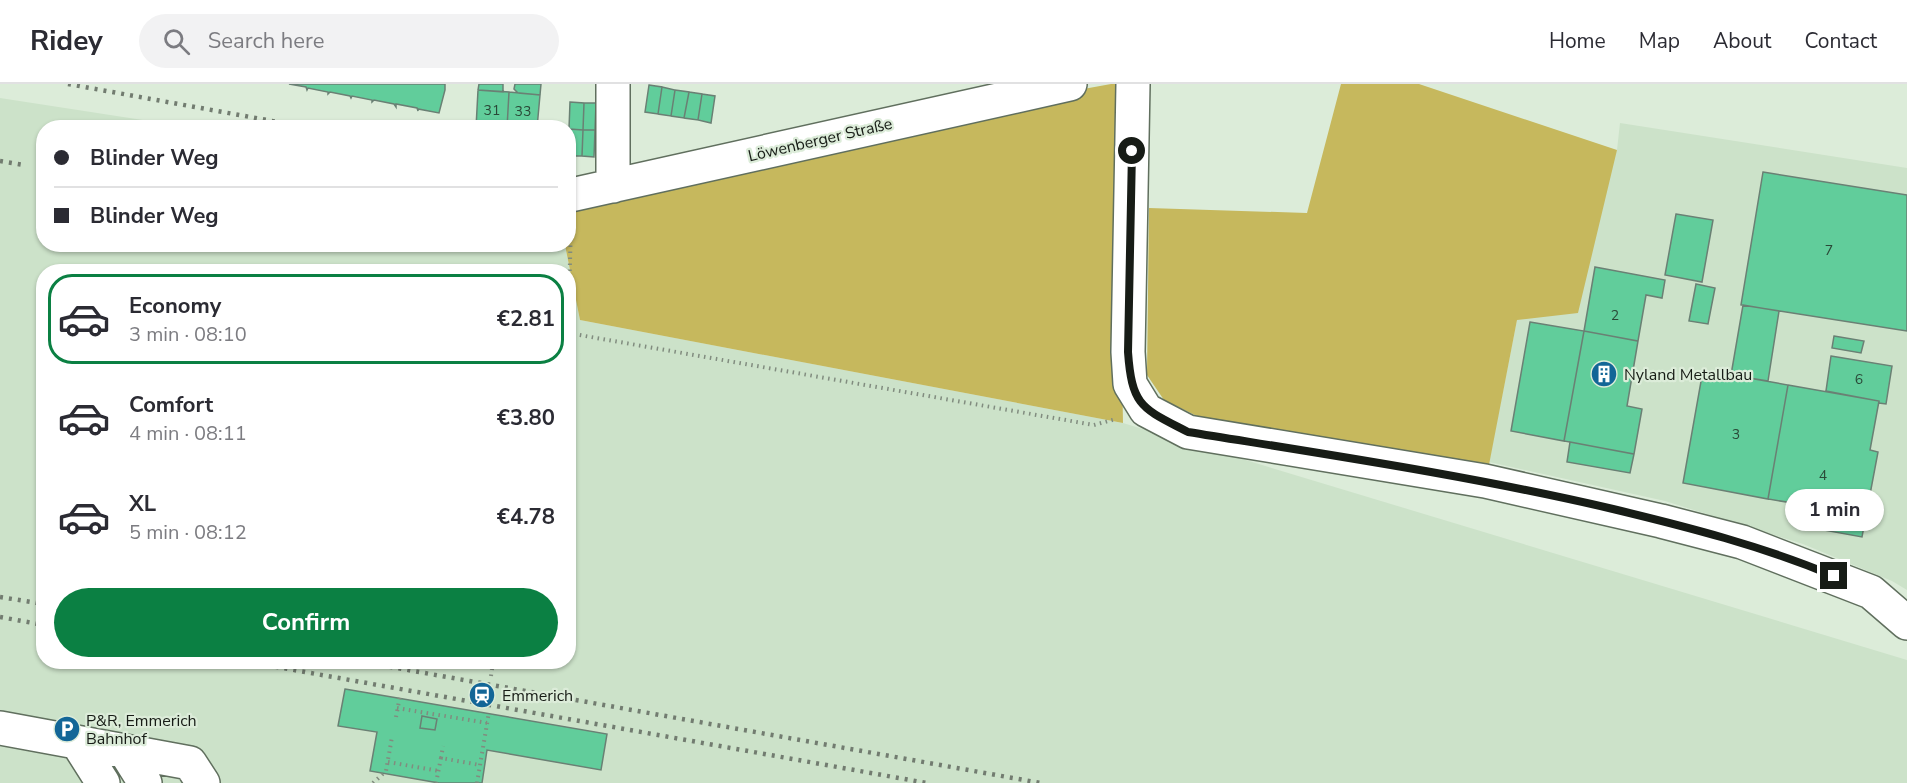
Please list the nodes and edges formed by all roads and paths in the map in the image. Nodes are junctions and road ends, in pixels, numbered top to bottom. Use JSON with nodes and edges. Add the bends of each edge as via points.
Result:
{"nodes":[{"id":1,"x":614,"y":84,"type":"edge"},
{"id":2,"x":1070,"y":84,"type":"edge"},
{"id":3,"x":1133,"y":84,"type":"edge"},
{"id":4,"x":613,"y":186,"type":"junction"},
{"id":5,"x":576,"y":194,"type":"edge"},
{"id":6,"x":576,"y":333,"type":"edge"},
{"id":7,"x":1146,"y":410,"type":"junction"},
{"id":8,"x":1907,"y":623,"type":"edge"},
{"id":9,"x":492,"y":669,"type":"edge"},
{"id":10,"x":491,"y":676,"type":"dead end"},
{"id":11,"x":400,"y":696,"type":"dead end"},
{"id":12,"x":398,"y":708,"type":"junction"},
{"id":13,"x":489,"y":712,"type":"dead end"},
{"id":14,"x":396,"y":717,"type":"dead end"},
{"id":15,"x":488,"y":723,"type":"junction"},
{"id":16,"x":0,"y":728,"type":"edge"},
{"id":17,"x":392,"y":737,"type":"dead end"},
{"id":18,"x":77,"y":742,"type":"junction"},
{"id":19,"x":443,"y":746,"type":"dead end"},
{"id":20,"x":125,"y":751,"type":"junction"},
{"id":21,"x":441,"y":758,"type":"junction"},
{"id":22,"x":388,"y":762,"type":"junction"},
{"id":23,"x":480,"y":765,"type":"junction"},
{"id":24,"x":439,"y":771,"type":"junction"},
{"id":25,"x":103,"y":783,"type":"edge"},
{"id":26,"x":145,"y":783,"type":"edge"},
{"id":27,"x":203,"y":783,"type":"edge"},
{"id":28,"x":373,"y":783,"type":"edge"},
{"id":29,"x":436,"y":783,"type":"edge"},
{"id":30,"x":477,"y":783,"type":"edge"}],
"edges":[{"from":1,"to":4,"type":"street"},
{"from":2,"to":4,"type":"street","name":"Löwenberger Straße"},
{"from":3,"to":7,"type":"street","via":[[1128,352],[1130,384]]},
{"from":4,"to":5,"type":"street","name":"Löwenberger Straße"},
{"from":6,"to":7,"type":"path","via":[[1094,425]]},
{"from":7,"to":8,"type":"street","via":[[1188,432],[1485,481],[1742,542],[1871,592]]},
{"from":9,"to":10,"type":"path"},
{"from":11,"to":12,"type":"path"},
{"from":12,"to":14,"type":"path"},
{"from":12,"to":15,"type":"path"},
{"from":13,"to":15,"type":"path"},
{"from":15,"to":23,"type":"path"},
{"from":16,"to":18,"type":"street"},
{"from":17,"to":22,"type":"path"},
{"from":18,"to":20,"type":"street"},
{"from":18,"to":25,"type":"street"},
{"from":19,"to":21,"type":"path"},
{"from":20,"to":26,"type":"street"},
{"from":20,"to":27,"type":"street","via":[[190,763]]},
{"from":21,"to":23,"type":"path"},
{"from":21,"to":24,"type":"path"},
{"from":22,"to":24,"type":"path"},
{"from":22,"to":28,"type":"path","via":[[386,771]]},
{"from":23,"to":30,"type":"path"},
{"from":24,"to":29,"type":"path"}]}
